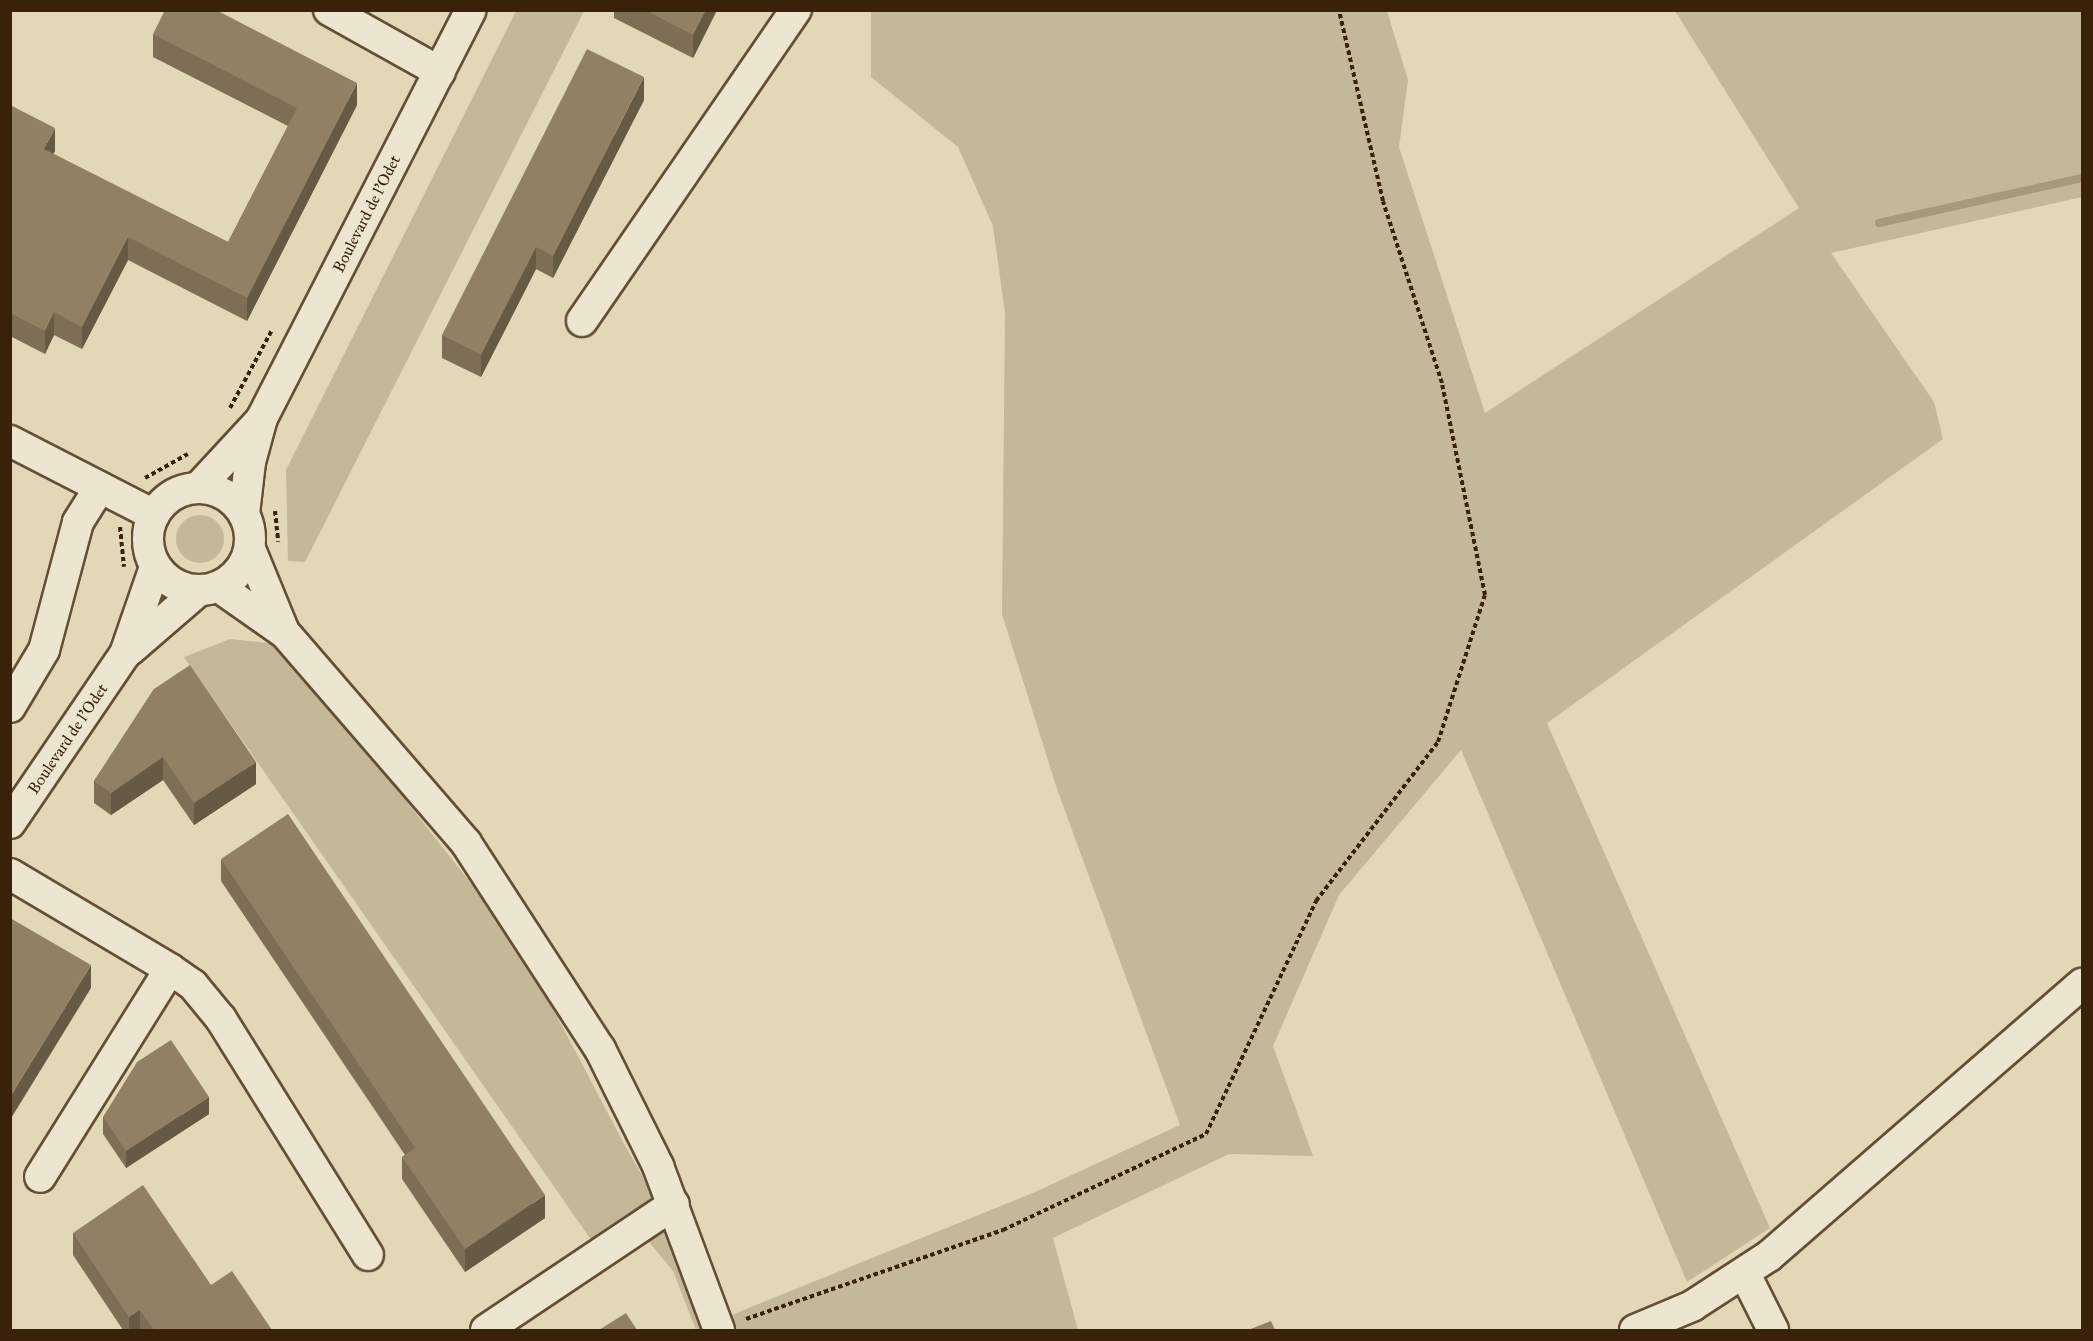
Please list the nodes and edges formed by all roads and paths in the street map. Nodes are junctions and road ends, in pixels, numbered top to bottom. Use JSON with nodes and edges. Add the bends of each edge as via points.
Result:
{"nodes":[{"id":1,"x":329,"y":10,"type":"edge"},
{"id":2,"x":471,"y":10,"type":"edge"},
{"id":3,"x":796,"y":10,"type":"edge"},
{"id":4,"x":1339,"y":10,"type":"edge"},
{"id":5,"x":440,"y":72,"type":"junction"},
{"id":6,"x":582,"y":321,"type":"dead end"},
{"id":7,"x":277,"y":322,"type":"dead end"},
{"id":8,"x":228,"y":413,"type":"dead end"},
{"id":9,"x":262,"y":418,"type":"junction"},
{"id":10,"x":10,"y":441,"type":"edge"},
{"id":11,"x":195,"y":451,"type":"dead end"},
{"id":12,"x":99,"y":487,"type":"junction"},
{"id":13,"x":198,"y":488,"type":"junction"},
{"id":14,"x":142,"y":509,"type":"junction"},
{"id":15,"x":244,"y":514,"type":"junction"},
{"id":16,"x":250,"y":549,"type":"junction"},
{"id":17,"x":155,"y":567,"type":"junction"},
{"id":18,"x":125,"y":578,"type":"dead end"},
{"id":19,"x":209,"y":589,"type":"junction"},
{"id":20,"x":284,"y":632,"type":"junction"},
{"id":21,"x":125,"y":654,"type":"junction"},
{"id":22,"x":10,"y":707,"type":"edge"},
{"id":23,"x":11,"y":822,"type":"edge"},
{"id":24,"x":10,"y":874,"type":"edge"},
{"id":25,"x":170,"y":969,"type":"junction"},
{"id":26,"x":2082,"y":984,"type":"edge"},
{"id":27,"x":40,"y":1177,"type":"dead end"},
{"id":28,"x":674,"y":1204,"type":"junction"},
{"id":29,"x":368,"y":1255,"type":"dead end"},
{"id":30,"x":1745,"y":1274,"type":"junction"},
{"id":31,"x":486,"y":1330,"type":"edge"},
{"id":32,"x":719,"y":1330,"type":"edge"},
{"id":33,"x":1635,"y":1330,"type":"edge"},
{"id":34,"x":1773,"y":1330,"type":"edge"}],
"edges":[{"from":1,"to":5,"type":"street"},
{"from":2,"to":5,"type":"street","name":"Boulevard de l'Odet"},
{"from":3,"to":6,"type":"street"},
{"from":4,"to":32,"type":"path","via":[[1383,201],[1442,383],[1485,595],[1438,742],[1316,901],[1206,1134],[1003,1230]]},
{"from":5,"to":9,"type":"street","name":"Boulevard de l'Odet"},
{"from":7,"to":8,"type":"path"},
{"from":9,"to":13,"type":"street","name":"Boulevard de l'Odet"},
{"from":9,"to":15,"type":"street","name":"Boulevard de l'Odet","via":[[250,462]]},
{"from":10,"to":12,"type":"street"},
{"from":11,"to":14,"type":"path","via":[[145,478]]},
{"from":12,"to":14,"type":"street"},
{"from":12,"to":22,"type":"street","via":[[78,522],[44,650]]},
{"from":13,"to":14,"type":"street","name":"Boulevard de l'Odet"},
{"from":13,"to":15,"type":"street","via":[[225,494]]},
{"from":14,"to":17,"type":"street"},
{"from":14,"to":18,"type":"path","via":[[119,534]]},
{"from":15,"to":16,"type":"street","name":"Boulevard de l'Odet"},
{"from":16,"to":19,"type":"street","name":"Boulevard de l'Odet","via":[[239,571]]},
{"from":16,"to":20,"type":"street"},
{"from":17,"to":19,"type":"street","via":[[174,584]]},
{"from":17,"to":21,"type":"street","name":"Boulevard de l'Odet"},
{"from":19,"to":20,"type":"street"},
{"from":19,"to":21,"type":"street","name":"Boulevard de l'Odet"},
{"from":20,"to":28,"type":"street","via":[[466,843],[600,1049]]},
{"from":21,"to":23,"type":"street","name":"Boulevard de l'Odet"},
{"from":24,"to":25,"type":"street"},
{"from":25,"to":27,"type":"street"},
{"from":25,"to":29,"type":"street","via":[[193,985],[221,1019]]},
{"from":26,"to":30,"type":"street"},
{"from":28,"to":31,"type":"street"},
{"from":28,"to":32,"type":"street"},
{"from":30,"to":33,"type":"street","via":[[1692,1306]]},
{"from":30,"to":34,"type":"street"}]}
